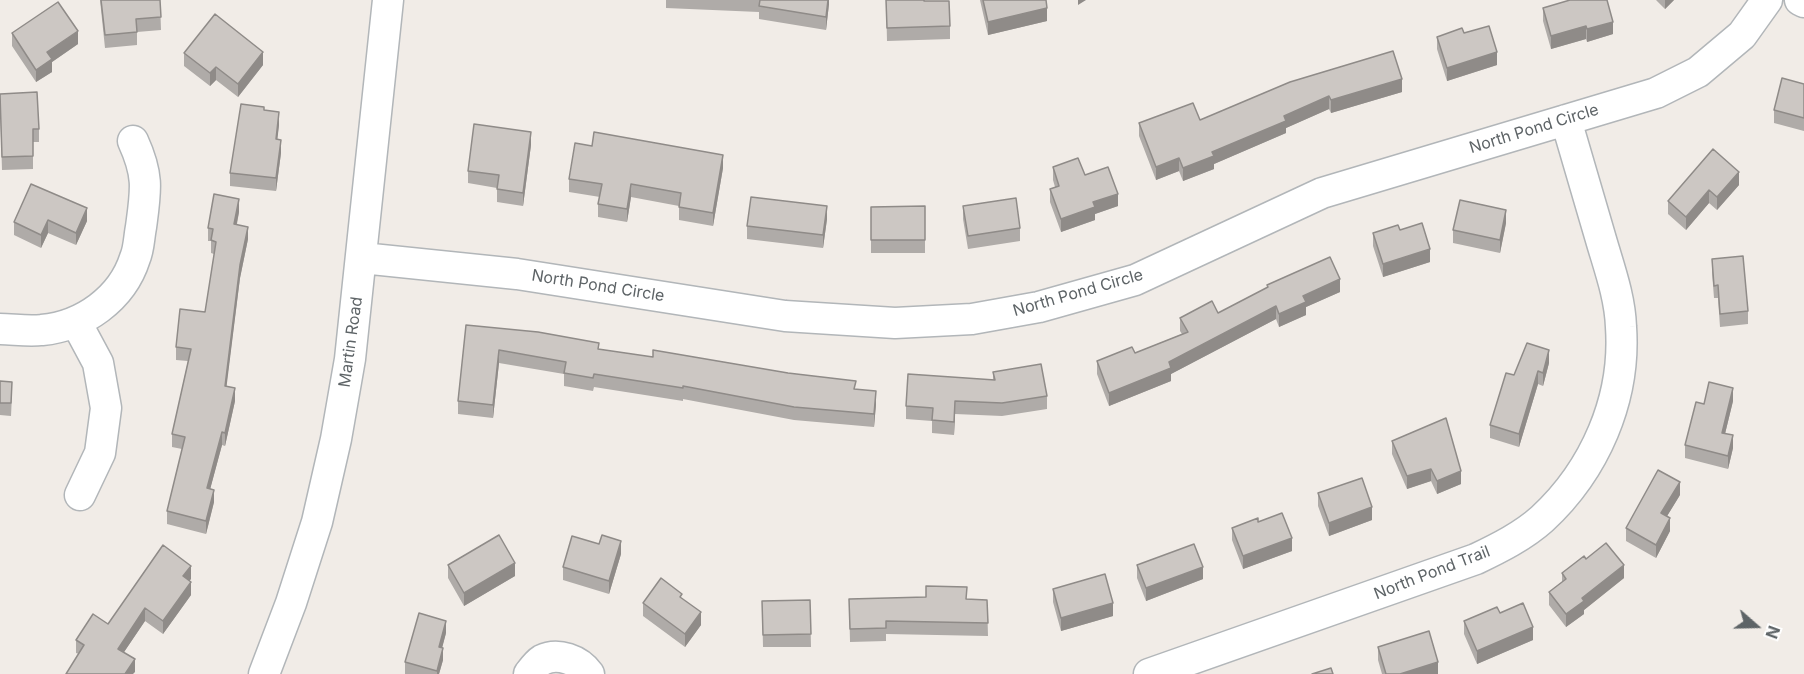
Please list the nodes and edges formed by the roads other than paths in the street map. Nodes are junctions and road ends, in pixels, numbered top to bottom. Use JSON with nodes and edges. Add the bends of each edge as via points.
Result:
{"nodes":[{"id":1,"x":388,"y":0,"type":"edge"},
{"id":2,"x":1767,"y":0,"type":"edge"},
{"id":3,"x":1566,"y":120,"type":"junction"},
{"id":4,"x":133,"y":141,"type":"dead end"},
{"id":5,"x":362,"y":258,"type":"junction"},
{"id":6,"x":75,"y":322,"type":"junction"},
{"id":7,"x":0,"y":329,"type":"edge"},
{"id":8,"x":80,"y":495,"type":"dead end"},
{"id":9,"x":264,"y":674,"type":"edge"},
{"id":10,"x":528,"y":674,"type":"edge"},
{"id":11,"x":589,"y":674,"type":"edge"},
{"id":12,"x":1149,"y":674,"type":"edge"}],
"edges":[{"from":1,"to":5,"type":"street","name":"Martin Road"},
{"from":2,"to":3,"type":"street","name":"North Pond Circle","via":[[1742,35],[1698,72],[1656,93]]},
{"from":3,"to":5,"type":"street","name":"North Pond Circle","via":[[1322,193],[1135,280],[1039,307],[972,319],[895,323],[785,316],[517,274]]},
{"from":3,"to":12,"type":"street","name":"North Pond Trail","via":[[1622,326],[1622,358],[1614,404],[1599,444],[1572,486],[1542,519],[1511,542],[1476,559]]},
{"from":4,"to":6,"type":"street","via":[[143,163],[147,187],[136,257],[114,296]]},
{"from":5,"to":9,"type":"street","name":"Martin Road","via":[[350,359],[317,522]]},
{"from":6,"to":7,"type":"street","via":[[41,330]]},
{"from":6,"to":8,"type":"street","via":[[98,363],[106,408],[100,453]]},
{"from":10,"to":11,"type":"street","via":[[542,660],[564,657],[583,666]]}]}
